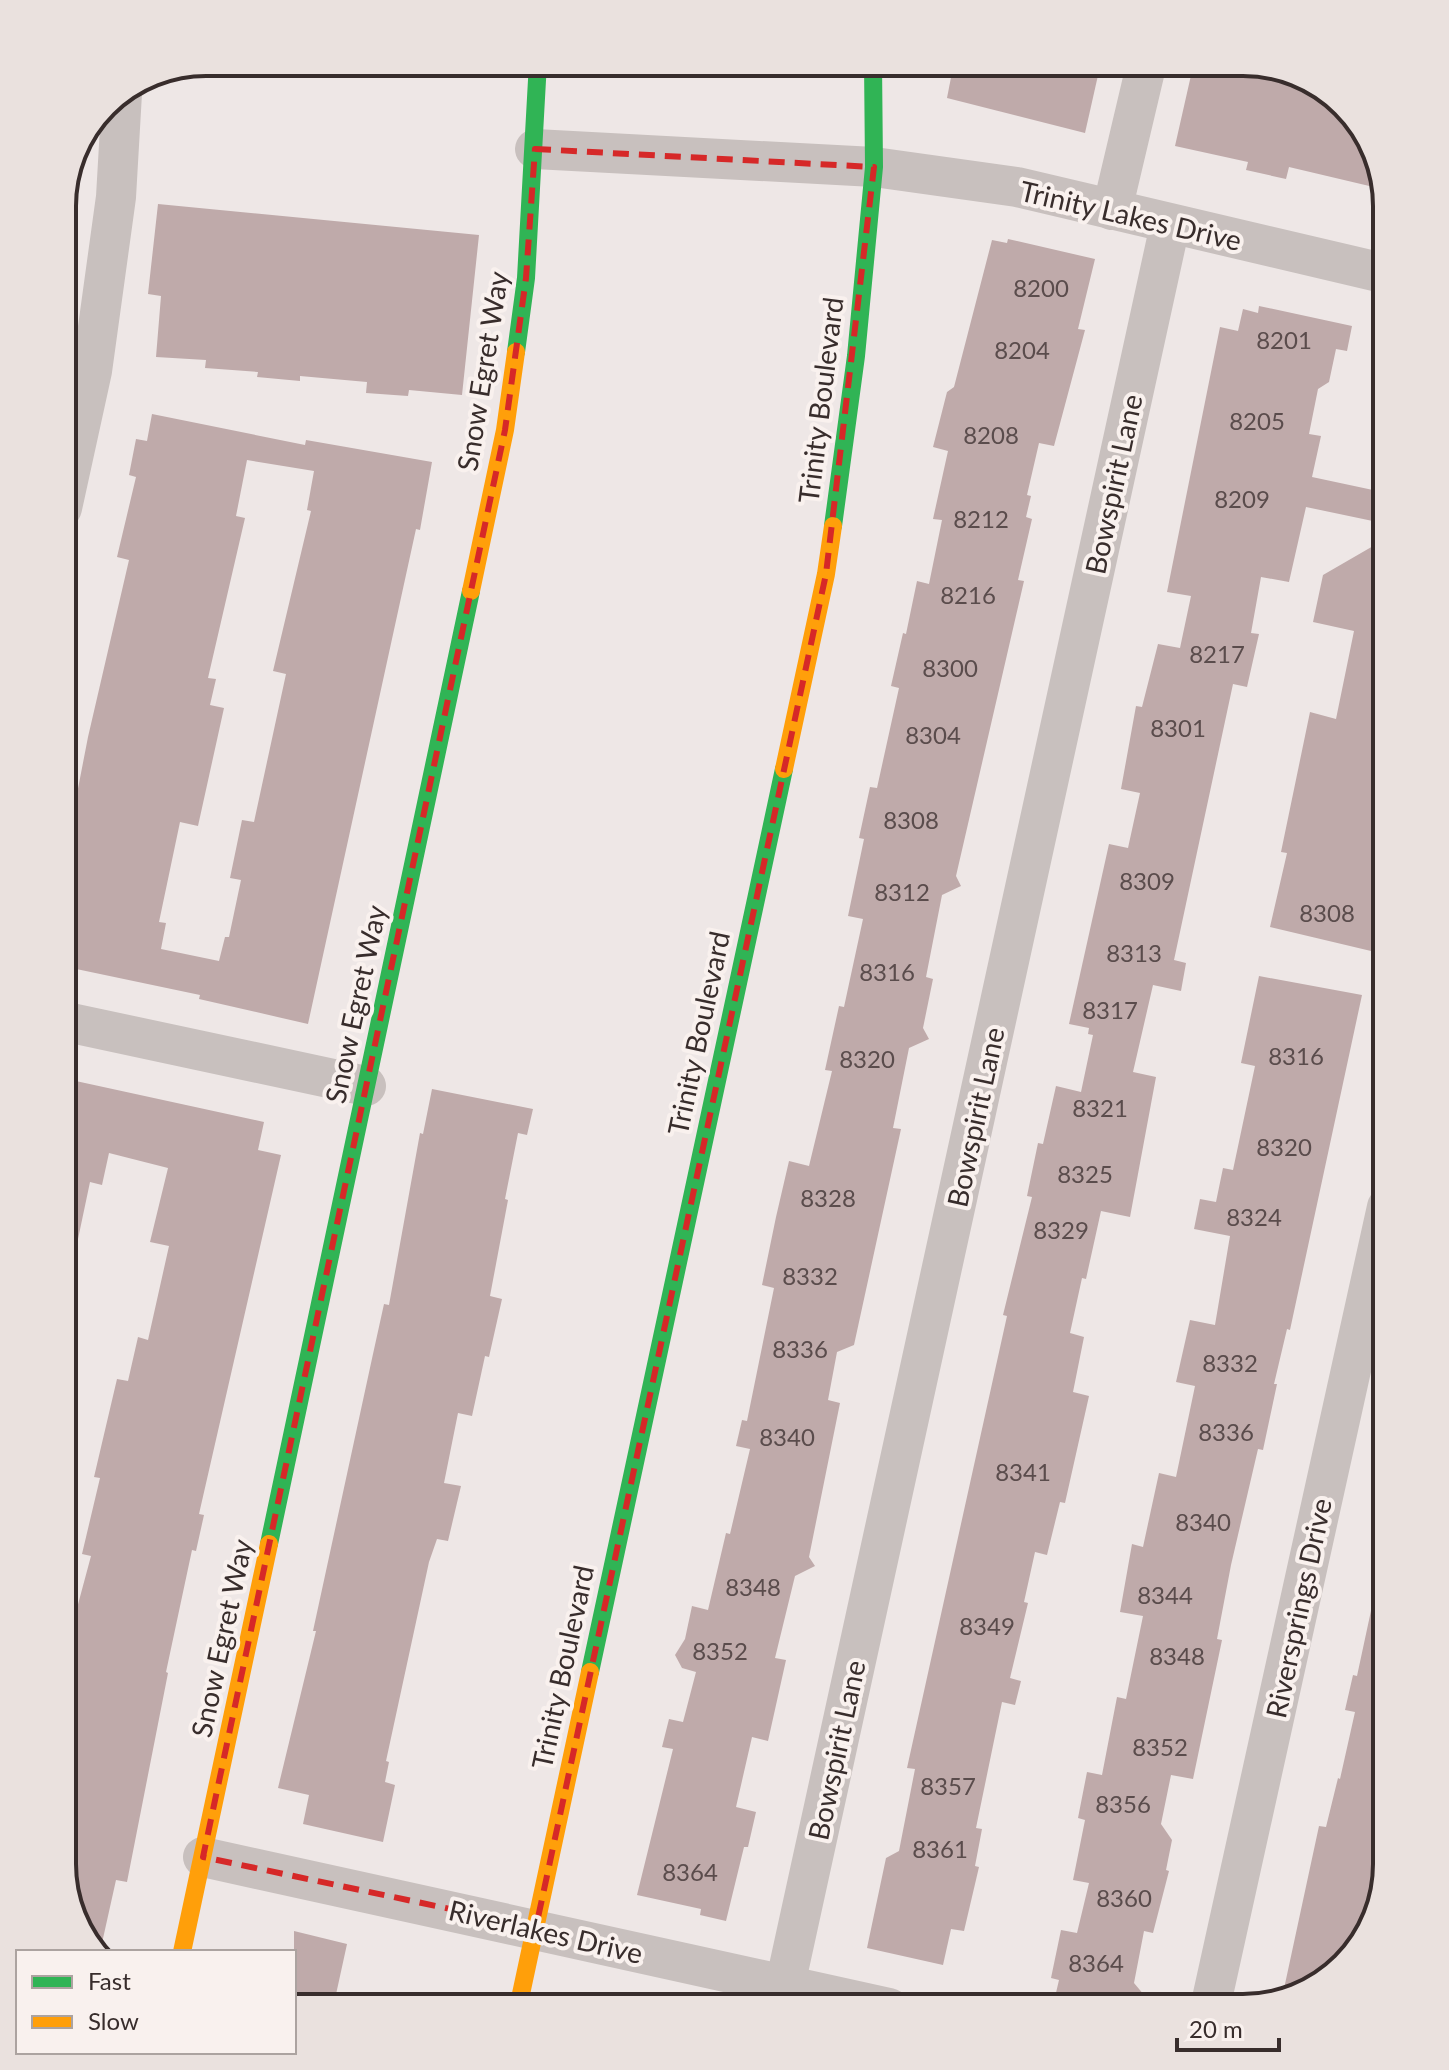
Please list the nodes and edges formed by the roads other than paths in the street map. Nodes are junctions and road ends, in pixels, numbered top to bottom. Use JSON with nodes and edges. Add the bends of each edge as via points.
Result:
{"nodes":[{"id":1,"x":538,"y":76,"type":"edge"},
{"id":2,"x":873,"y":76,"type":"edge"},
{"id":3,"x":1144,"y":76,"type":"edge"},
{"id":4,"x":121,"y":107,"type":"edge"},
{"id":5,"x":535,"y":149,"type":"junction"},
{"id":6,"x":874,"y":167,"type":"junction"},
{"id":7,"x":1112,"y":210,"type":"junction"},
{"id":8,"x":1170,"y":225,"type":"junction"},
{"id":9,"x":1373,"y":271,"type":"edge"},
{"id":10,"x":76,"y":444,"type":"edge"},
{"id":11,"x":76,"y":1024,"type":"edge"},
{"id":12,"x":366,"y":1086,"type":"junction"},
{"id":13,"x":1373,"y":1270,"type":"edge"},
{"id":14,"x":203,"y":1857,"type":"junction"},
{"id":15,"x":536,"y":1927,"type":"junction"},
{"id":16,"x":182,"y":1950,"type":"edge"},
{"id":17,"x":521,"y":1994,"type":"edge"},
{"id":18,"x":775,"y":1994,"type":"edge"},
{"id":19,"x":782,"y":1994,"type":"edge"},
{"id":20,"x":1213,"y":1994,"type":"edge"}],
"edges":[{"from":1,"to":5,"type":"main road","name":"Snow Egret Way"},
{"from":2,"to":6,"type":"main road","name":"Trinity Boulevard"},
{"from":3,"to":7,"type":"street"},
{"from":4,"to":10,"type":"street","via":[[116,197],[92,371]]},
{"from":5,"to":6,"type":"street","name":"Trinity Lakes Drive"},
{"from":5,"to":12,"type":"main road","name":"Snow Egret Way","via":[[526,278],[505,430]]},
{"from":6,"to":7,"type":"street","name":"Trinity Lakes Drive","via":[[1017,187]]},
{"from":6,"to":15,"type":"main road","name":"Trinity Boulevard","via":[[856,356],[826,574]]},
{"from":7,"to":8,"type":"street","name":"Trinity Lakes Drive"},
{"from":8,"to":9,"type":"street","name":"Trinity Lakes Drive"},
{"from":8,"to":19,"type":"street","name":"Bowspirit Lane"},
{"from":11,"to":12,"type":"street"},
{"from":12,"to":14,"type":"main road","name":"Snow Egret Way"},
{"from":13,"to":20,"type":"street","name":"Riversprings Drive"},
{"from":14,"to":15,"type":"street","name":"Riverlakes Drive"},
{"from":14,"to":16,"type":"main road","name":"Snow Egret Way"},
{"from":15,"to":17,"type":"main road","name":"Trinity Boulevard"},
{"from":15,"to":18,"type":"street","name":"Riverlakes Drive"}]}
